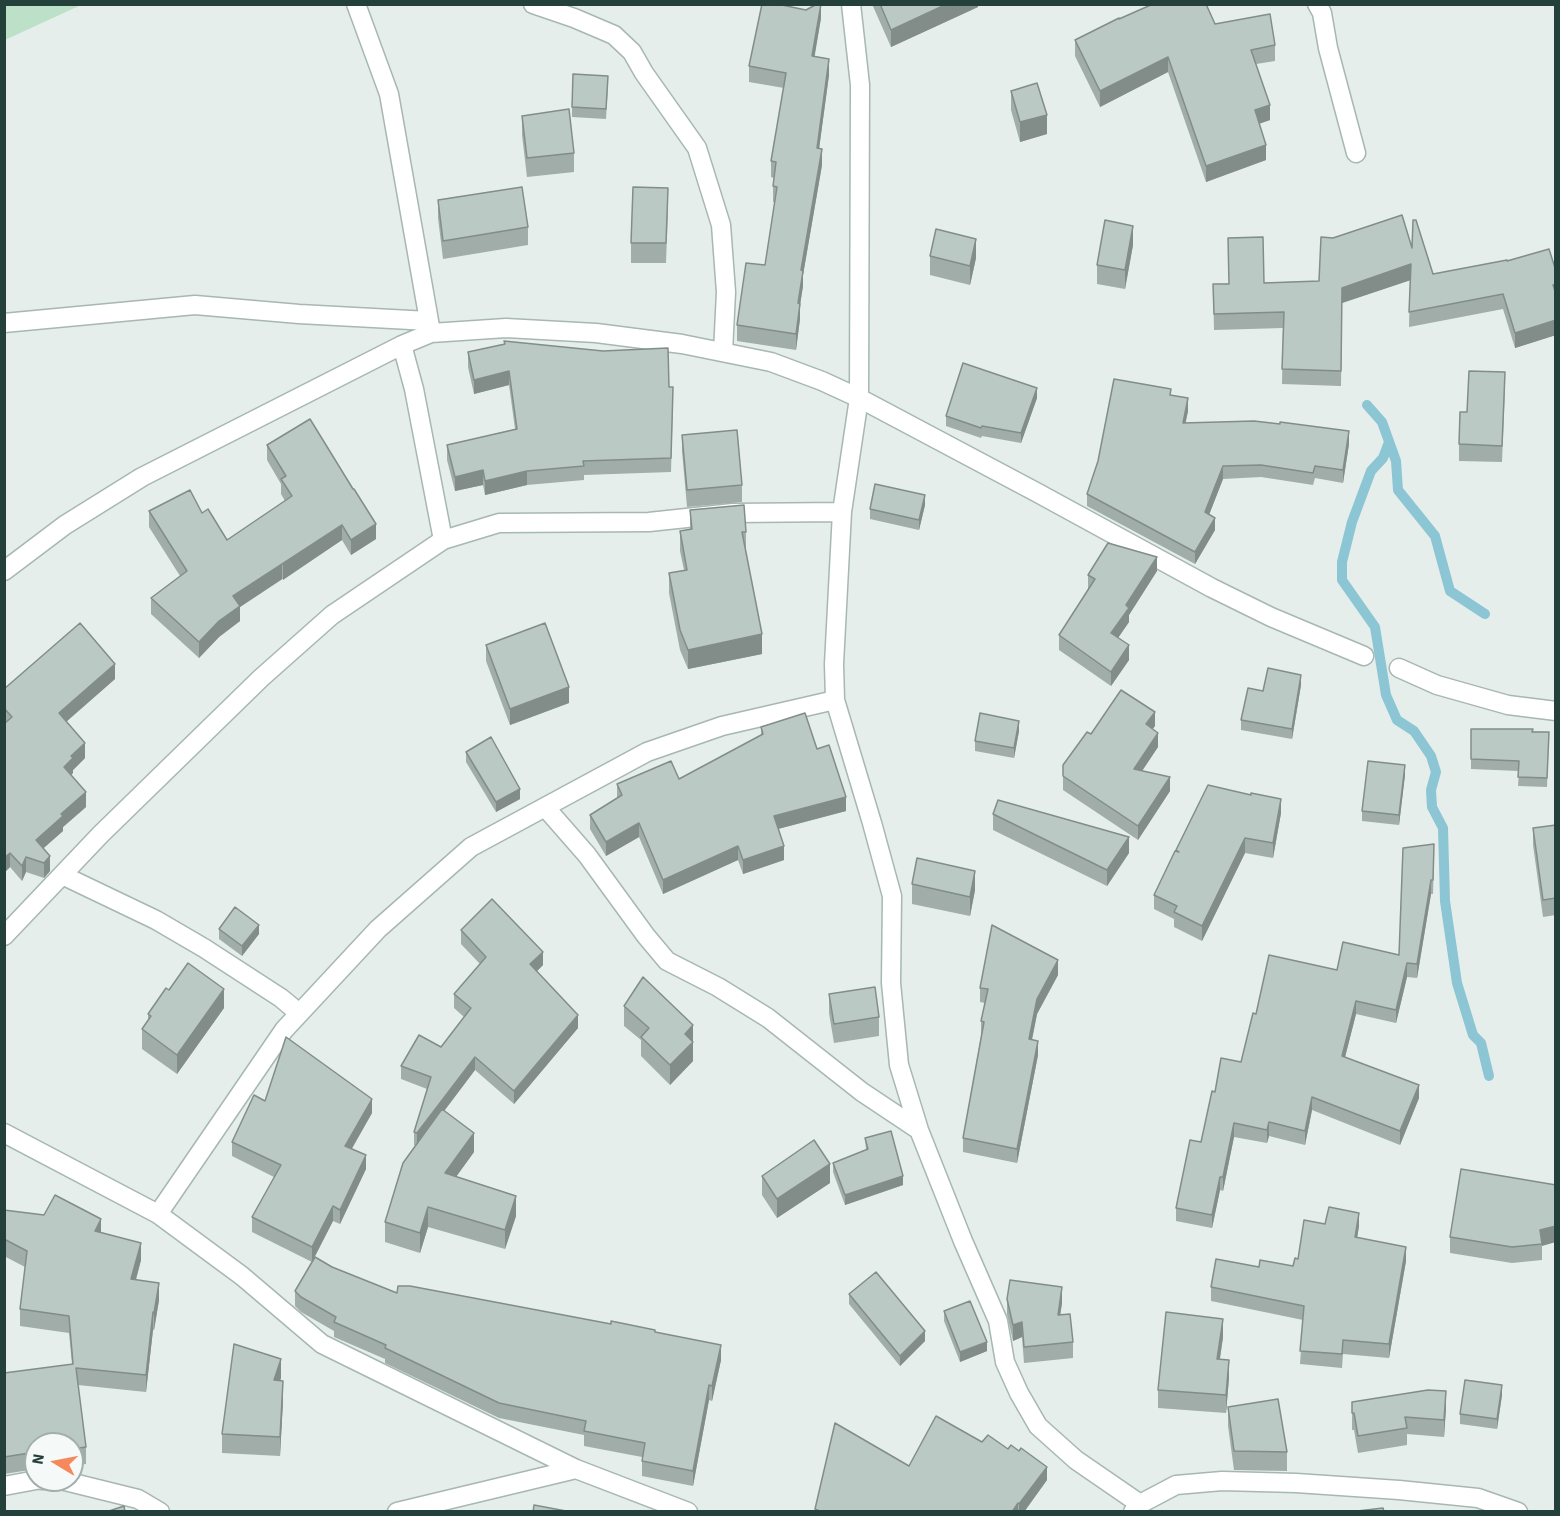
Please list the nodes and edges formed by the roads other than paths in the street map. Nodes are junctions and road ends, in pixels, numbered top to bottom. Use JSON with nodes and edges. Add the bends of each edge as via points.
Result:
{"nodes":[{"id":1,"x":357,"y":4,"type":"edge"},
{"id":2,"x":533,"y":4,"type":"edge"},
{"id":3,"x":851,"y":4,"type":"edge"},
{"id":4,"x":1317,"y":4,"type":"edge"},
{"id":5,"x":1356,"y":153,"type":"dead end"},
{"id":6,"x":4,"y":323,"type":"edge"},
{"id":7,"x":430,"y":327,"type":"junction"},
{"id":8,"x":402,"y":345,"type":"junction"},
{"id":9,"x":723,"y":352,"type":"junction"},
{"id":10,"x":859,"y":398,"type":"junction"},
{"id":11,"x":842,"y":512,"type":"junction"},
{"id":12,"x":443,"y":540,"type":"junction"},
{"id":13,"x":4,"y":571,"type":"edge"},
{"id":14,"x":1364,"y":656,"type":"dead end"},
{"id":15,"x":1399,"y":668,"type":"dead end"},
{"id":16,"x":835,"y":700,"type":"junction"},
{"id":17,"x":1556,"y":711,"type":"edge"},
{"id":18,"x":545,"y":807,"type":"junction"},
{"id":19,"x":62,"y":875,"type":"junction"},
{"id":20,"x":4,"y":936,"type":"edge"},
{"id":21,"x":299,"y":1013,"type":"junction"},
{"id":22,"x":919,"y":1130,"type":"junction"},
{"id":23,"x":7,"y":1136,"type":"edge"},
{"id":24,"x":159,"y":1214,"type":"junction"},
{"id":25,"x":576,"y":1469,"type":"junction"},
{"id":26,"x":24,"y":1482,"type":"edge"},
{"id":27,"x":4,"y":1486,"type":"edge"},
{"id":28,"x":84,"y":1486,"type":"edge"},
{"id":29,"x":1137,"y":1508,"type":"edge"},
{"id":30,"x":160,"y":1512,"type":"edge"},
{"id":31,"x":397,"y":1512,"type":"edge"},
{"id":32,"x":688,"y":1512,"type":"edge"},
{"id":33,"x":1518,"y":1512,"type":"edge"}],
"edges":[{"from":1,"to":7,"type":"street","via":[[389,94]]},
{"from":2,"to":9,"type":"street","via":[[614,35],[632,52],[697,148],[721,225],[726,292]]},
{"from":3,"to":10,"type":"street","via":[[860,85]]},
{"from":4,"to":5,"type":"street"},
{"from":6,"to":7,"type":"street","via":[[195,305]]},
{"from":7,"to":8,"type":"street"},
{"from":7,"to":9,"type":"street","via":[[596,333]]},
{"from":8,"to":12,"type":"street"},
{"from":8,"to":13,"type":"street","via":[[142,477],[65,525]]},
{"from":9,"to":10,"type":"street","via":[[771,362]]},
{"from":10,"to":11,"type":"street"},
{"from":10,"to":14,"type":"street","via":[[1212,588]]},
{"from":11,"to":12,"type":"street","via":[[733,513],[649,522],[499,523]]},
{"from":11,"to":16,"type":"street"},
{"from":12,"to":19,"type":"street","via":[[332,615],[253,686]]},
{"from":15,"to":17,"type":"street","via":[[1437,685],[1508,705]]},
{"from":16,"to":18,"type":"street","via":[[722,726],[647,752]]},
{"from":16,"to":22,"type":"street","via":[[892,897],[891,983],[899,1065]]},
{"from":18,"to":21,"type":"street","via":[[471,847],[378,928]]},
{"from":18,"to":22,"type":"street","via":[[588,855],[667,961],[768,1018],[862,1092]]},
{"from":19,"to":20,"type":"street"},
{"from":19,"to":21,"type":"street","via":[[156,920]]},
{"from":21,"to":24,"type":"street"},
{"from":22,"to":29,"type":"street","via":[[998,1321],[1005,1362],[1038,1426]]},
{"from":23,"to":24,"type":"street"},
{"from":24,"to":25,"type":"street","via":[[242,1276],[322,1344]]},
{"from":25,"to":31,"type":"street"},
{"from":25,"to":32,"type":"street"},
{"from":26,"to":27,"type":"street"},
{"from":28,"to":30,"type":"street","via":[[138,1499]]},
{"from":29,"to":33,"type":"street","via":[[1176,1485],[1222,1482],[1296,1483],[1478,1498]]}]}
